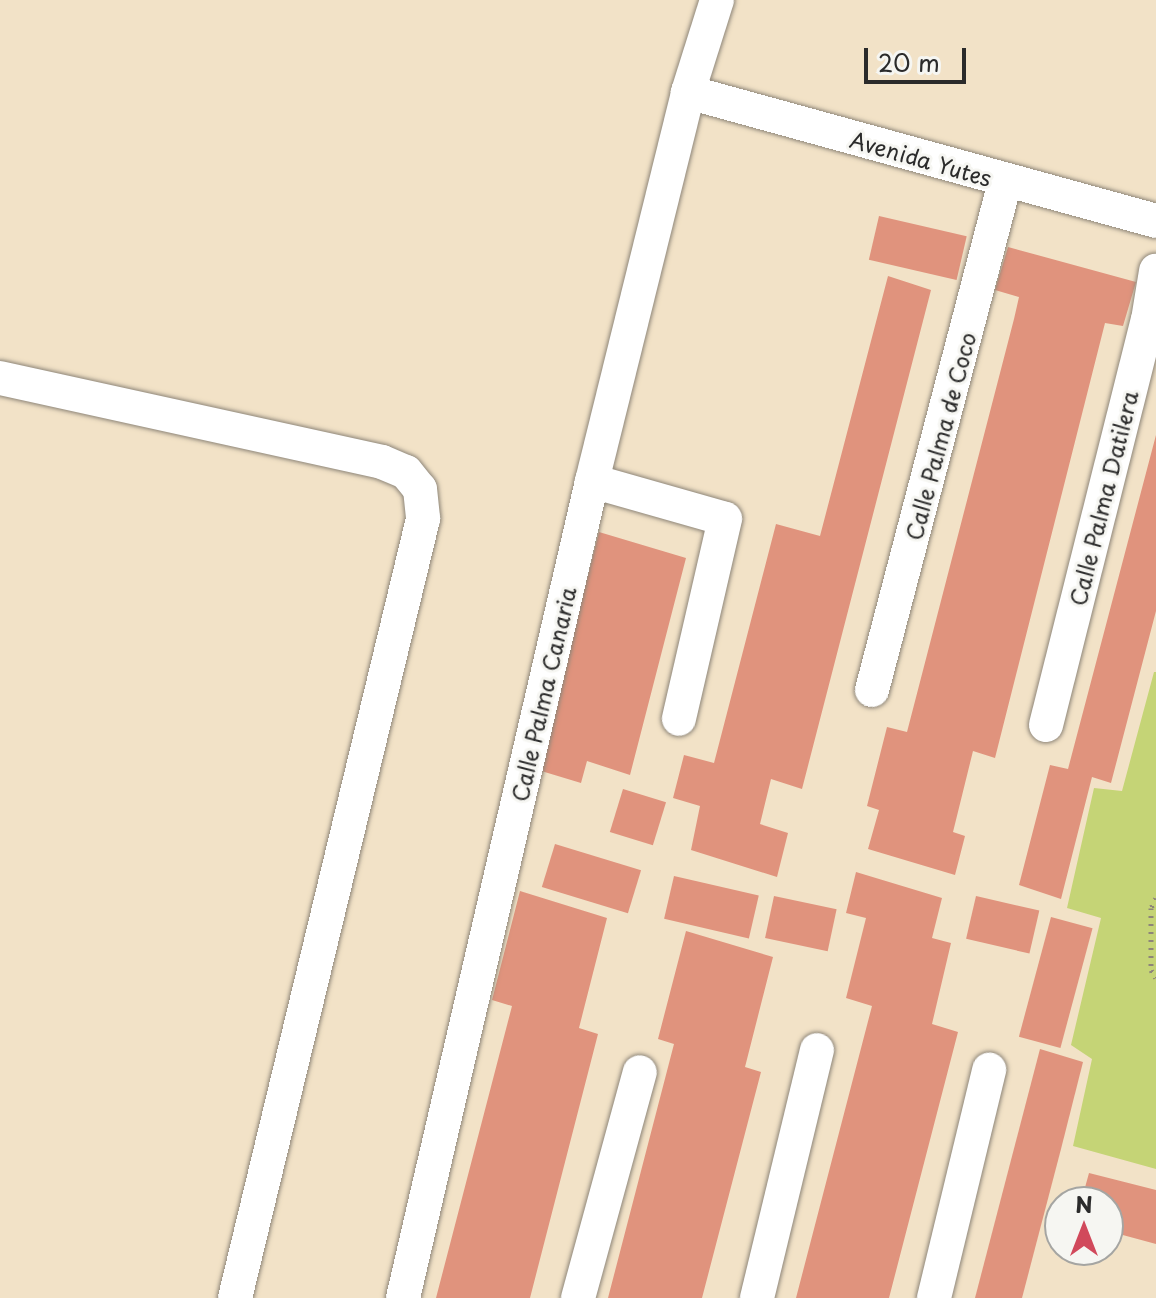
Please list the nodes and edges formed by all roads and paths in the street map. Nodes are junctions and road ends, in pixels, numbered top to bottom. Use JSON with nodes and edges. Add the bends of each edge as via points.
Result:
{"nodes":[{"id":1,"x":717,"y":0,"type":"edge"},
{"id":2,"x":688,"y":92,"type":"junction"},
{"id":3,"x":1005,"y":182,"type":"junction"},
{"id":4,"x":1156,"y":221,"type":"edge"},
{"id":5,"x":1156,"y":271,"type":"edge"},
{"id":6,"x":0,"y":378,"type":"edge"},
{"id":7,"x":592,"y":481,"type":"junction"},
{"id":8,"x":872,"y":690,"type":"dead end"},
{"id":9,"x":679,"y":719,"type":"dead end"},
{"id":10,"x":1046,"y":725,"type":"dead end"},
{"id":11,"x":1156,"y":898,"type":"edge"},
{"id":12,"x":1156,"y":978,"type":"edge"},
{"id":13,"x":817,"y":1050,"type":"dead end"},
{"id":14,"x":989,"y":1070,"type":"dead end"},
{"id":15,"x":640,"y":1072,"type":"dead end"},
{"id":16,"x":235,"y":1298,"type":"edge"},
{"id":17,"x":403,"y":1298,"type":"edge"},
{"id":18,"x":578,"y":1298,"type":"edge"},
{"id":19,"x":757,"y":1298,"type":"edge"},
{"id":20,"x":934,"y":1298,"type":"edge"}],
"edges":[{"from":1,"to":2,"type":"street","name":"Calle Palma Canaria"},
{"from":2,"to":3,"type":"street","name":"Avenida Yutes"},
{"from":2,"to":7,"type":"street","name":"Calle Palma Canaria"},
{"from":3,"to":4,"type":"street","name":"Avenida Yutes"},
{"from":3,"to":8,"type":"street","name":"Calle Palma de Coco"},
{"from":5,"to":10,"type":"street","name":"Calle Palma Datilera"},
{"from":6,"to":16,"type":"street","via":[[382,462],[406,472],[420,489],[423,519]]},
{"from":7,"to":9,"type":"street","via":[[725,519]]},
{"from":7,"to":17,"type":"street","name":"Calle Palma Canaria"},
{"from":11,"to":12,"type":"path","via":[[1151,908],[1151,970]]},
{"from":13,"to":19,"type":"street"},
{"from":14,"to":20,"type":"street"},
{"from":15,"to":18,"type":"street"}]}
